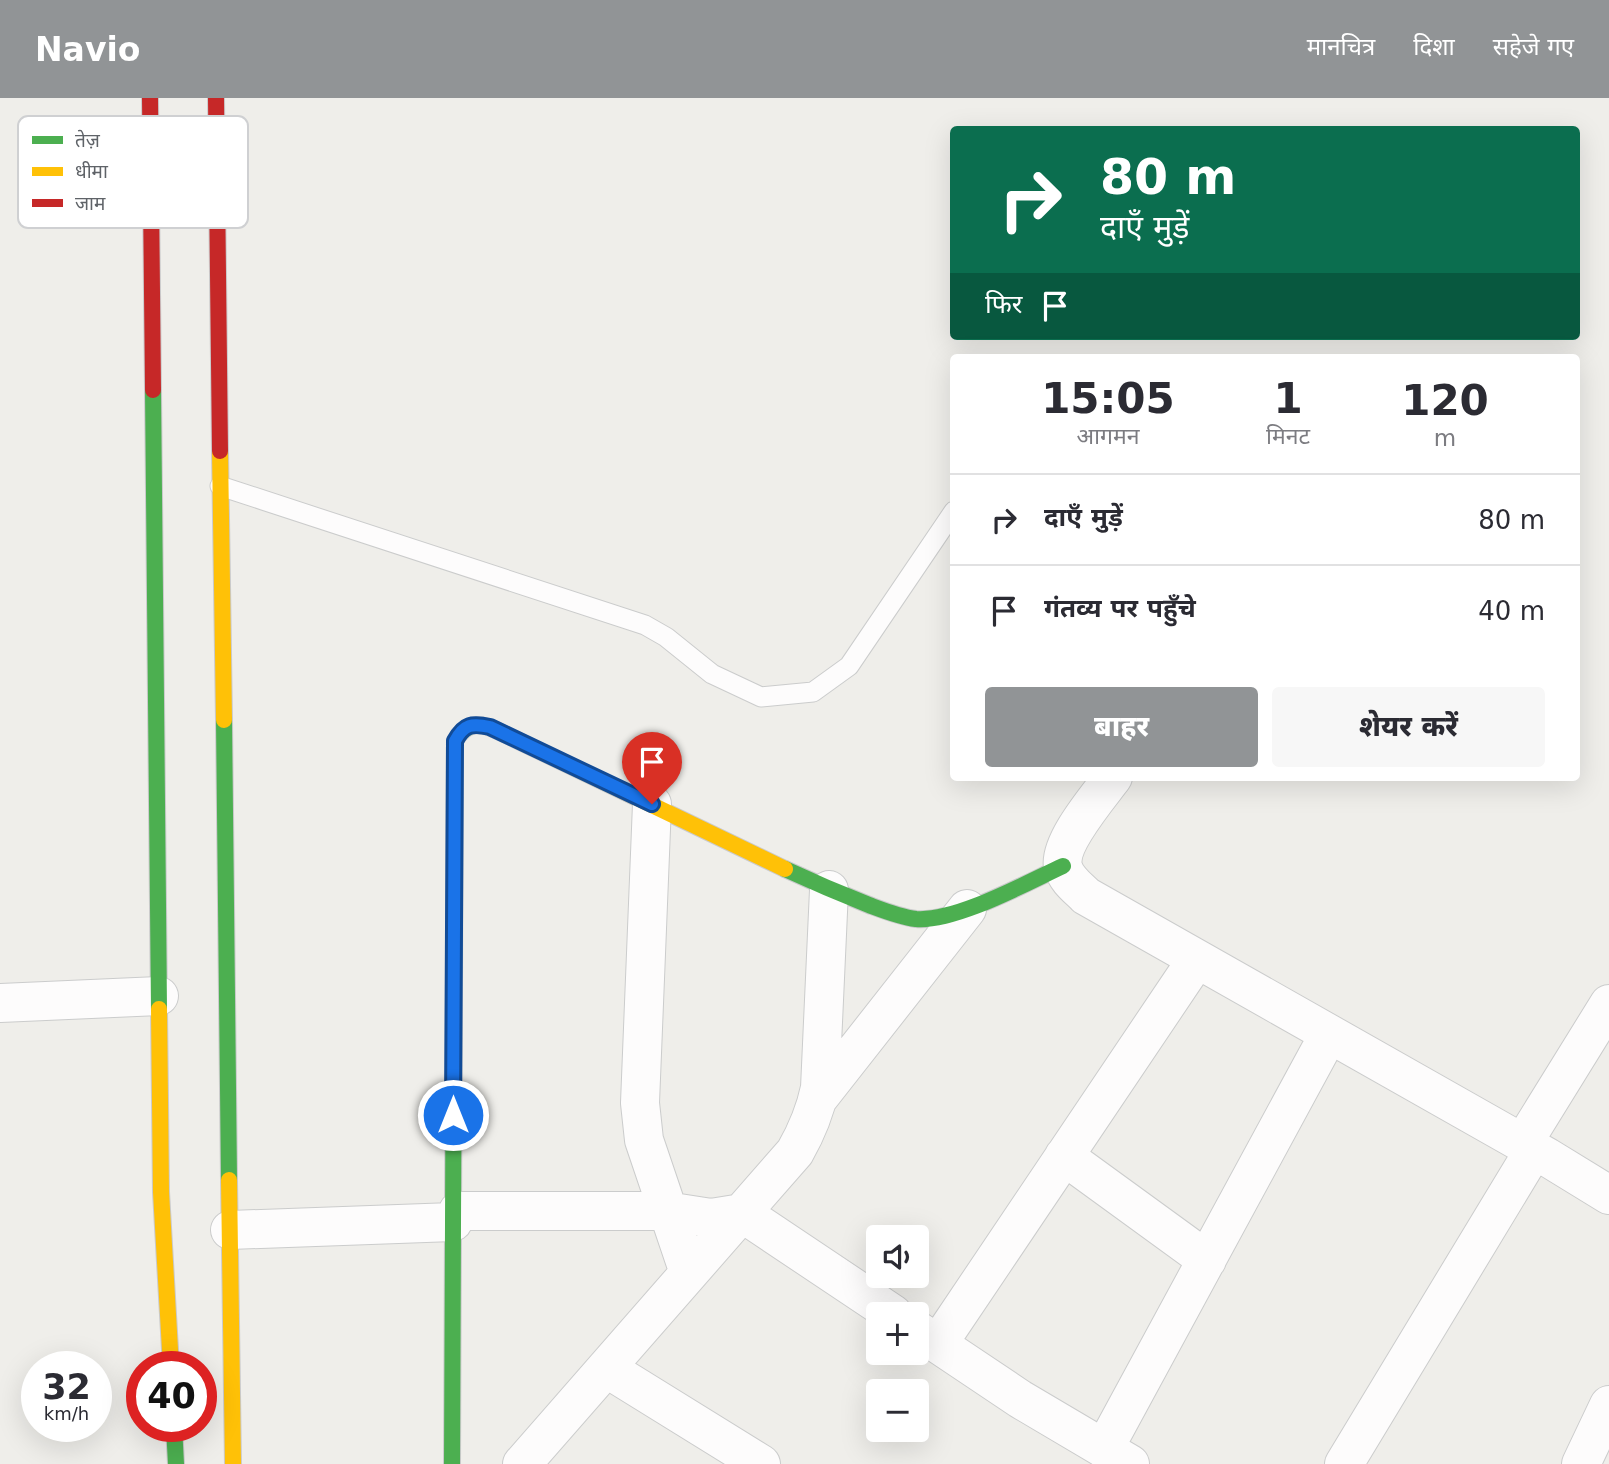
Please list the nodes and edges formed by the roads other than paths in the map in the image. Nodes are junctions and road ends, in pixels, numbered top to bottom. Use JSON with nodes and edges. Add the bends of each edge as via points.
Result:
{"nodes":[{"id":1,"x":150,"y":98,"type":"edge"},
{"id":2,"x":216,"y":98,"type":"edge"},
{"id":3,"x":150,"y":116,"type":"edge"},
{"id":4,"x":216,"y":116,"type":"edge"},
{"id":5,"x":151,"y":228,"type":"edge"},
{"id":6,"x":217,"y":228,"type":"edge"},
{"id":7,"x":220,"y":486,"type":"junction"},
{"id":8,"x":950,"y":517,"type":"edge"},
{"id":9,"x":1110,"y":781,"type":"edge"},
{"id":10,"x":652,"y":804,"type":"junction"},
{"id":11,"x":1063,"y":866,"type":"junction"},
{"id":12,"x":830,"y":890,"type":"junction"},
{"id":13,"x":967,"y":909,"type":"junction"},
{"id":14,"x":1197,"y":959,"type":"junction"},
{"id":15,"x":159,"y":996,"type":"junction"},
{"id":16,"x":0,"y":1003,"type":"edge"},
{"id":17,"x":1609,"y":1004,"type":"edge"},
{"id":18,"x":1329,"y":1034,"type":"junction"},
{"id":19,"x":817,"y":1100,"type":"junction"},
{"id":20,"x":1528,"y":1147,"type":"junction"},
{"id":21,"x":1064,"y":1156,"type":"junction"},
{"id":22,"x":1609,"y":1195,"type":"edge"},
{"id":23,"x":669,"y":1212,"type":"junction"},
{"id":24,"x":742,"y":1213,"type":"junction"},
{"id":25,"x":453,"y":1222,"type":"junction"},
{"id":26,"x":230,"y":1230,"type":"junction"},
{"id":27,"x":1207,"y":1260,"type":"junction"},
{"id":28,"x":689,"y":1273,"type":"junction"},
{"id":29,"x":875,"y":1302,"type":"edge"},
{"id":30,"x":929,"y":1334,"type":"edge"},
{"id":31,"x":929,"y":1338,"type":"edge"},
{"id":32,"x":170,"y":1351,"type":"edge"},
{"id":33,"x":606,"y":1367,"type":"junction"},
{"id":34,"x":1609,"y":1405,"type":"edge"},
{"id":35,"x":175,"y":1442,"type":"edge"},
{"id":36,"x":1117,"y":1456,"type":"edge"},
{"id":37,"x":176,"y":1464,"type":"edge"},
{"id":38,"x":233,"y":1464,"type":"edge"},
{"id":39,"x":452,"y":1464,"type":"edge"},
{"id":40,"x":522,"y":1464,"type":"edge"},
{"id":41,"x":761,"y":1464,"type":"edge"},
{"id":42,"x":1343,"y":1464,"type":"edge"},
{"id":43,"x":1581,"y":1464,"type":"edge"}],
"edges":[{"from":1,"to":3,"type":"main road"},
{"from":2,"to":4,"type":"main road"},
{"from":5,"to":15,"type":"main road"},
{"from":6,"to":7,"type":"main road"},
{"from":7,"to":8,"type":"lane","via":[[645,625],[712,674],[761,697],[813,692],[849,666]]},
{"from":7,"to":26,"type":"main road"},
{"from":9,"to":11,"type":"street","via":[[1073,832]]},
{"from":10,"to":12,"type":"main road"},
{"from":10,"to":23,"type":"street","via":[[640,1103],[644,1140]]},
{"from":10,"to":25,"type":"main road","via":[[490,727],[469,726],[455,741]]},
{"from":11,"to":13,"type":"main road"},
{"from":11,"to":14,"type":"street","via":[[1086,897]]},
{"from":12,"to":13,"type":"main road","via":[[918,919]]},
{"from":12,"to":19,"type":"street"},
{"from":13,"to":19,"type":"street"},
{"from":14,"to":18,"type":"street"},
{"from":14,"to":21,"type":"street"},
{"from":15,"to":16,"type":"street"},
{"from":15,"to":32,"type":"main road","via":[[161,1192]]},
{"from":17,"to":20,"type":"street"},
{"from":18,"to":20,"type":"street"},
{"from":18,"to":27,"type":"street"},
{"from":19,"to":24,"type":"street","via":[[795,1152]]},
{"from":20,"to":22,"type":"street"},
{"from":20,"to":42,"type":"street"},
{"from":21,"to":27,"type":"street"},
{"from":21,"to":30,"type":"street"},
{"from":23,"to":24,"type":"street","via":[[711,1218]]},
{"from":23,"to":25,"type":"street","via":[[458,1211]]},
{"from":23,"to":28,"type":"street"},
{"from":24,"to":28,"type":"street"},
{"from":24,"to":29,"type":"street"},
{"from":25,"to":26,"type":"street"},
{"from":25,"to":39,"type":"main road"},
{"from":26,"to":38,"type":"main road"},
{"from":27,"to":36,"type":"street"},
{"from":28,"to":33,"type":"street"},
{"from":31,"to":36,"type":"street"},
{"from":33,"to":40,"type":"street"},
{"from":33,"to":41,"type":"street"},
{"from":34,"to":43,"type":"street"},
{"from":35,"to":37,"type":"main road"}]}
